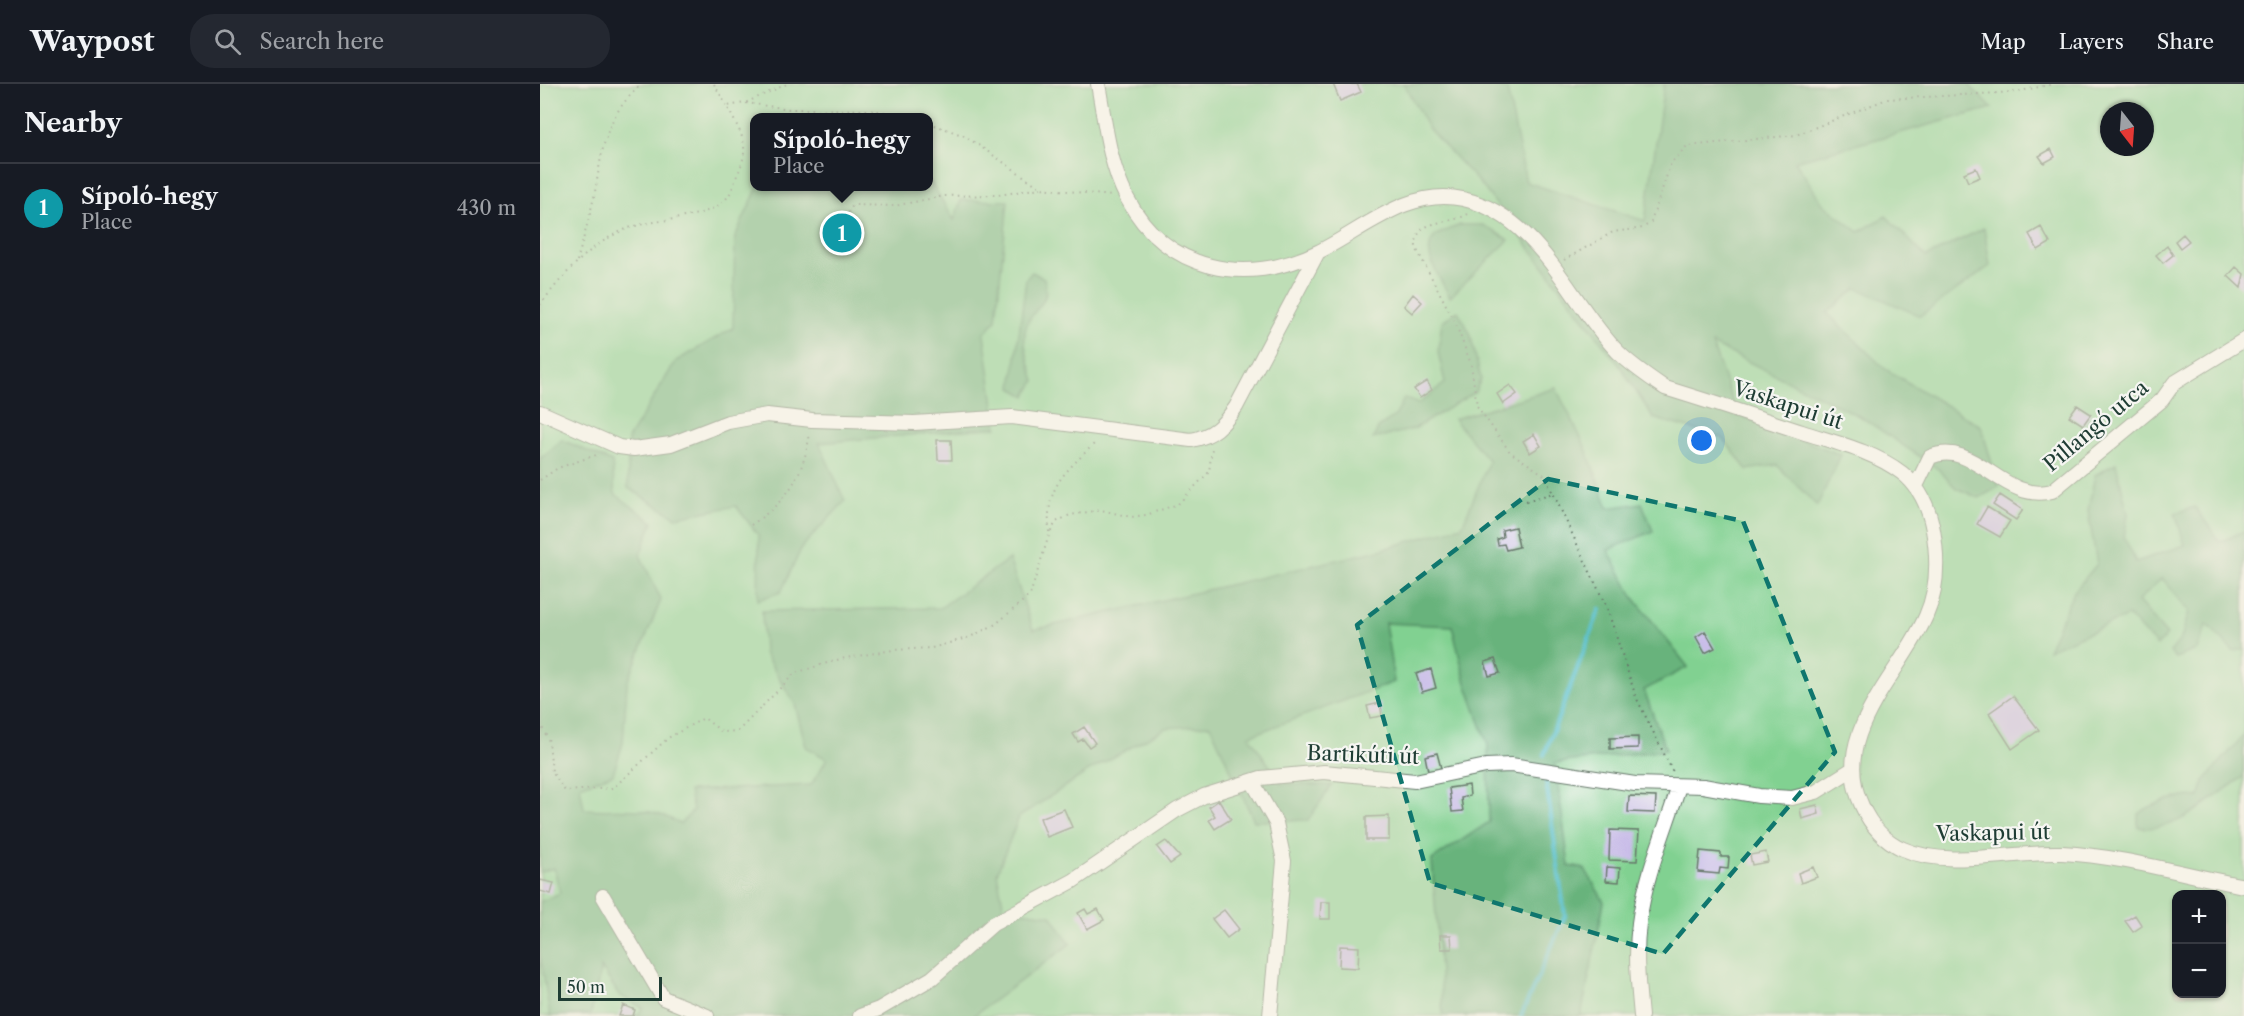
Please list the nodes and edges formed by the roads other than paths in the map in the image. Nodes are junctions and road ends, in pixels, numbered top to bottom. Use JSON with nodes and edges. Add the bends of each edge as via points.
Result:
{"nodes":[{"id":1,"x":1098,"y":84,"type":"edge"},
{"id":2,"x":1318,"y":252,"type":"junction"},
{"id":3,"x":2244,"y":340,"type":"edge"},
{"id":4,"x":540,"y":412,"type":"edge"},
{"id":5,"x":1916,"y":486,"type":"junction"},
{"id":6,"x":1851,"y":770,"type":"junction"},
{"id":7,"x":1252,"y":781,"type":"junction"},
{"id":8,"x":1679,"y":786,"type":"junction"},
{"id":9,"x":2244,"y":886,"type":"edge"},
{"id":10,"x":603,"y":896,"type":"dead end"},
{"id":11,"x":707,"y":1016,"type":"edge"},
{"id":12,"x":860,"y":1016,"type":"edge"},
{"id":13,"x":1270,"y":1016,"type":"edge"},
{"id":14,"x":1641,"y":1016,"type":"edge"}],
"edges":[{"from":1,"to":2,"type":"street","name":"Vaskapui út","via":[[1110,149],[1127,198],[1143,222],[1165,243],[1188,260],[1224,270],[1262,271]]},
{"from":2,"to":4,"type":"street","via":[[1236,407],[1209,437],[1191,440],[1012,417],[914,423],[767,415],[729,422],[671,444],[634,449],[619,447]]},
{"from":2,"to":5,"type":"street","name":"Vaskapui út","via":[[1414,202],[1463,199],[1480,205],[1507,219],[1554,267],[1617,351],[1640,371],[1665,387],[1860,451],[1902,473]]},
{"from":3,"to":5,"type":"street","name":"Pillangó utca","via":[[2174,383],[2162,400],[2052,491],[2038,495],[2024,492],[1958,454],[1943,452],[1930,457]]},
{"from":5,"to":6,"type":"street","name":"Vaskapui út","via":[[1931,519],[1936,546],[1933,596],[1926,616],[1861,726]]},
{"from":6,"to":8,"type":"street","name":"Bartikúti út","via":[[1815,792],[1792,798]]},
{"from":6,"to":9,"type":"street","name":"Vaskapui út","via":[[1869,823],[1884,839],[1905,850],[1951,858],[2062,854]]},
{"from":7,"to":8,"type":"street","name":"Bartikúti út","via":[[1324,772],[1415,781],[1500,765],[1635,784]]},
{"from":7,"to":12,"type":"street","name":"Bartikúti út","via":[[1204,796],[1177,810],[1073,880],[993,924],[932,978],[879,1010]]},
{"from":7,"to":13,"type":"street","via":[[1276,823],[1284,861]]},
{"from":8,"to":14,"type":"street","via":[[1647,881],[1639,924],[1637,974]]},
{"from":10,"to":11,"type":"street","via":[[663,998]]}]}
